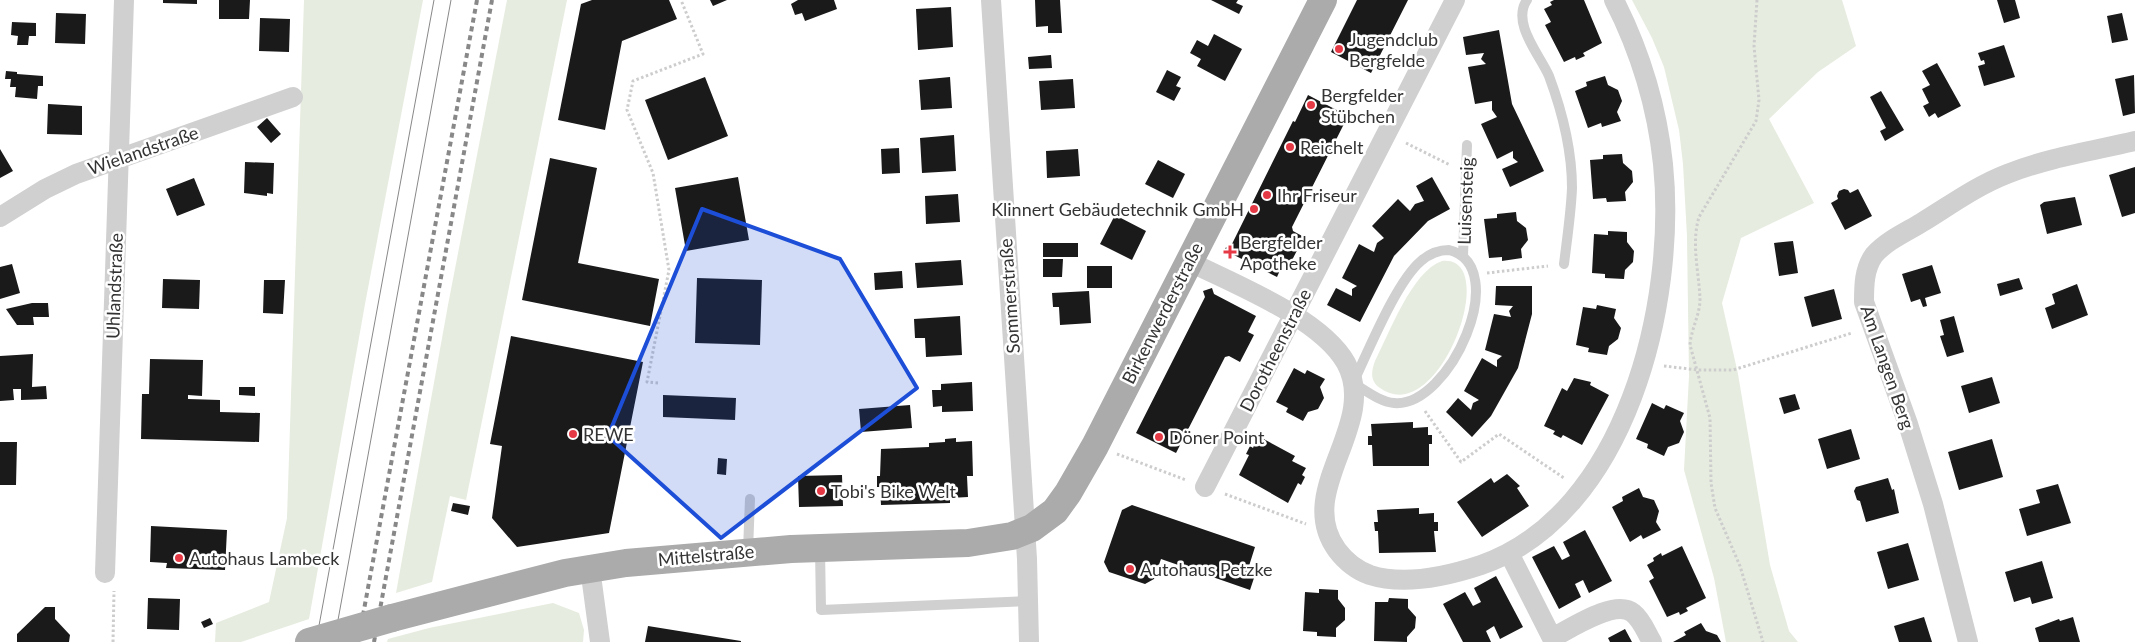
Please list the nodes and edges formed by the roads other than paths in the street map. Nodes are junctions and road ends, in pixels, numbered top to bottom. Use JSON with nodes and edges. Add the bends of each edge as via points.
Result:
{"nodes":[{"id":1,"x":124,"y":0,"type":"edge"},
{"id":2,"x":991,"y":0,"type":"edge"},
{"id":3,"x":1323,"y":0,"type":"edge"},
{"id":4,"x":1455,"y":0,"type":"edge"},
{"id":5,"x":1527,"y":0,"type":"edge"},
{"id":6,"x":1614,"y":0,"type":"edge"},
{"id":7,"x":293,"y":97,"type":"dead end"},
{"id":8,"x":2135,"y":141,"type":"edge"},
{"id":9,"x":1467,"y":145,"type":"dead end"},
{"id":10,"x":119,"y":159,"type":"junction"},
{"id":11,"x":0,"y":217,"type":"edge"},
{"id":12,"x":1463,"y":256,"type":"junction"},
{"id":13,"x":1188,"y":261,"type":"junction"},
{"id":14,"x":1564,"y":264,"type":"road end"},
{"id":15,"x":1293,"y":315,"type":"junction"},
{"id":16,"x":1353,"y":383,"type":"junction"},
{"id":17,"x":1205,"y":487,"type":"dead end"},
{"id":18,"x":750,"y":499,"type":"dead end"},
{"id":19,"x":1024,"y":532,"type":"junction"},
{"id":20,"x":820,"y":548,"type":"junction"},
{"id":21,"x":748,"y":552,"type":"junction"},
{"id":22,"x":1508,"y":553,"type":"junction"},
{"id":23,"x":590,"y":568,"type":"junction"},
{"id":24,"x":105,"y":573,"type":"road end"},
{"id":25,"x":1028,"y":601,"type":"junction"},
{"id":26,"x":1549,"y":640,"type":"edge"},
{"id":27,"x":309,"y":642,"type":"edge"},
{"id":28,"x":600,"y":642,"type":"edge"},
{"id":29,"x":1029,"y":642,"type":"edge"},
{"id":30,"x":1652,"y":642,"type":"edge"},
{"id":31,"x":1968,"y":642,"type":"edge"}],
"edges":[{"from":1,"to":10,"type":"street","name":"Uhlandstraße"},
{"from":2,"to":19,"type":"street","name":"Sommerstraße"},
{"from":3,"to":13,"type":"main road","name":"Birkenwerderstraße"},
{"from":4,"to":15,"type":"street","name":"Dorotheenstraße"},
{"from":5,"to":14,"type":"lane","via":[[1522,10],[1523,24],[1549,78],[1570,157],[1571,198]]},
{"from":6,"to":22,"type":"street","via":[[1647,83],[1663,166],[1663,258],[1657,302],[1642,364],[1619,428],[1582,490],[1550,524]]},
{"from":7,"to":10,"type":"street","name":"Wielandstraße"},
{"from":8,"to":31,"type":"street","name":"Am Langen Berg","via":[[2006,174],[1891,241],[1874,255],[1867,270],[1864,302],[1933,504]]},
{"from":9,"to":12,"type":"lane","name":"Luisensteig"},
{"from":10,"to":11,"type":"street","name":"Wielandstraße","via":[[76,174]]},
{"from":10,"to":24,"type":"street","name":"Uhlandstraße"},
{"from":12,"to":16,"type":"lane","via":[[1449,250],[1439,251],[1418,264],[1391,306]]},
{"from":12,"to":16,"type":"lane","via":[[1474,274],[1475,305],[1460,348],[1440,380],[1416,398],[1399,403],[1390,402]]},
{"from":13,"to":15,"type":"street"},
{"from":13,"to":19,"type":"main road","name":"Birkenwerderstraße","via":[[1068,494],[1048,518]]},
{"from":15,"to":16,"type":"street","via":[[1330,342],[1345,362]]},
{"from":15,"to":17,"type":"street","name":"Dorotheenstraße"},
{"from":16,"to":22,"type":"street","via":[[1353,410],[1323,511],[1327,532],[1343,557],[1354,568],[1368,574],[1405,579],[1474,567]]},
{"from":18,"to":21,"type":"lane"},
{"from":19,"to":20,"type":"main road","name":"Mittelstraße","via":[[968,543]]},
{"from":19,"to":25,"type":"street","name":"Sommerstraße"},
{"from":20,"to":21,"type":"main road","name":"Mittelstraße"},
{"from":20,"to":25,"type":"lane","via":[[821,610]]},
{"from":21,"to":23,"type":"main road","name":"Mittelstraße","via":[[663,558]]},
{"from":22,"to":26,"type":"street"},
{"from":23,"to":27,"type":"main road","name":"Mittelstraße","bridge":true,"via":[[540,578]]},
{"from":23,"to":28,"type":"street"},
{"from":25,"to":29,"type":"street","name":"Sommerstraße"},
{"from":26,"to":30,"type":"street","via":[[1607,610],[1620,608],[1632,611]]}]}
